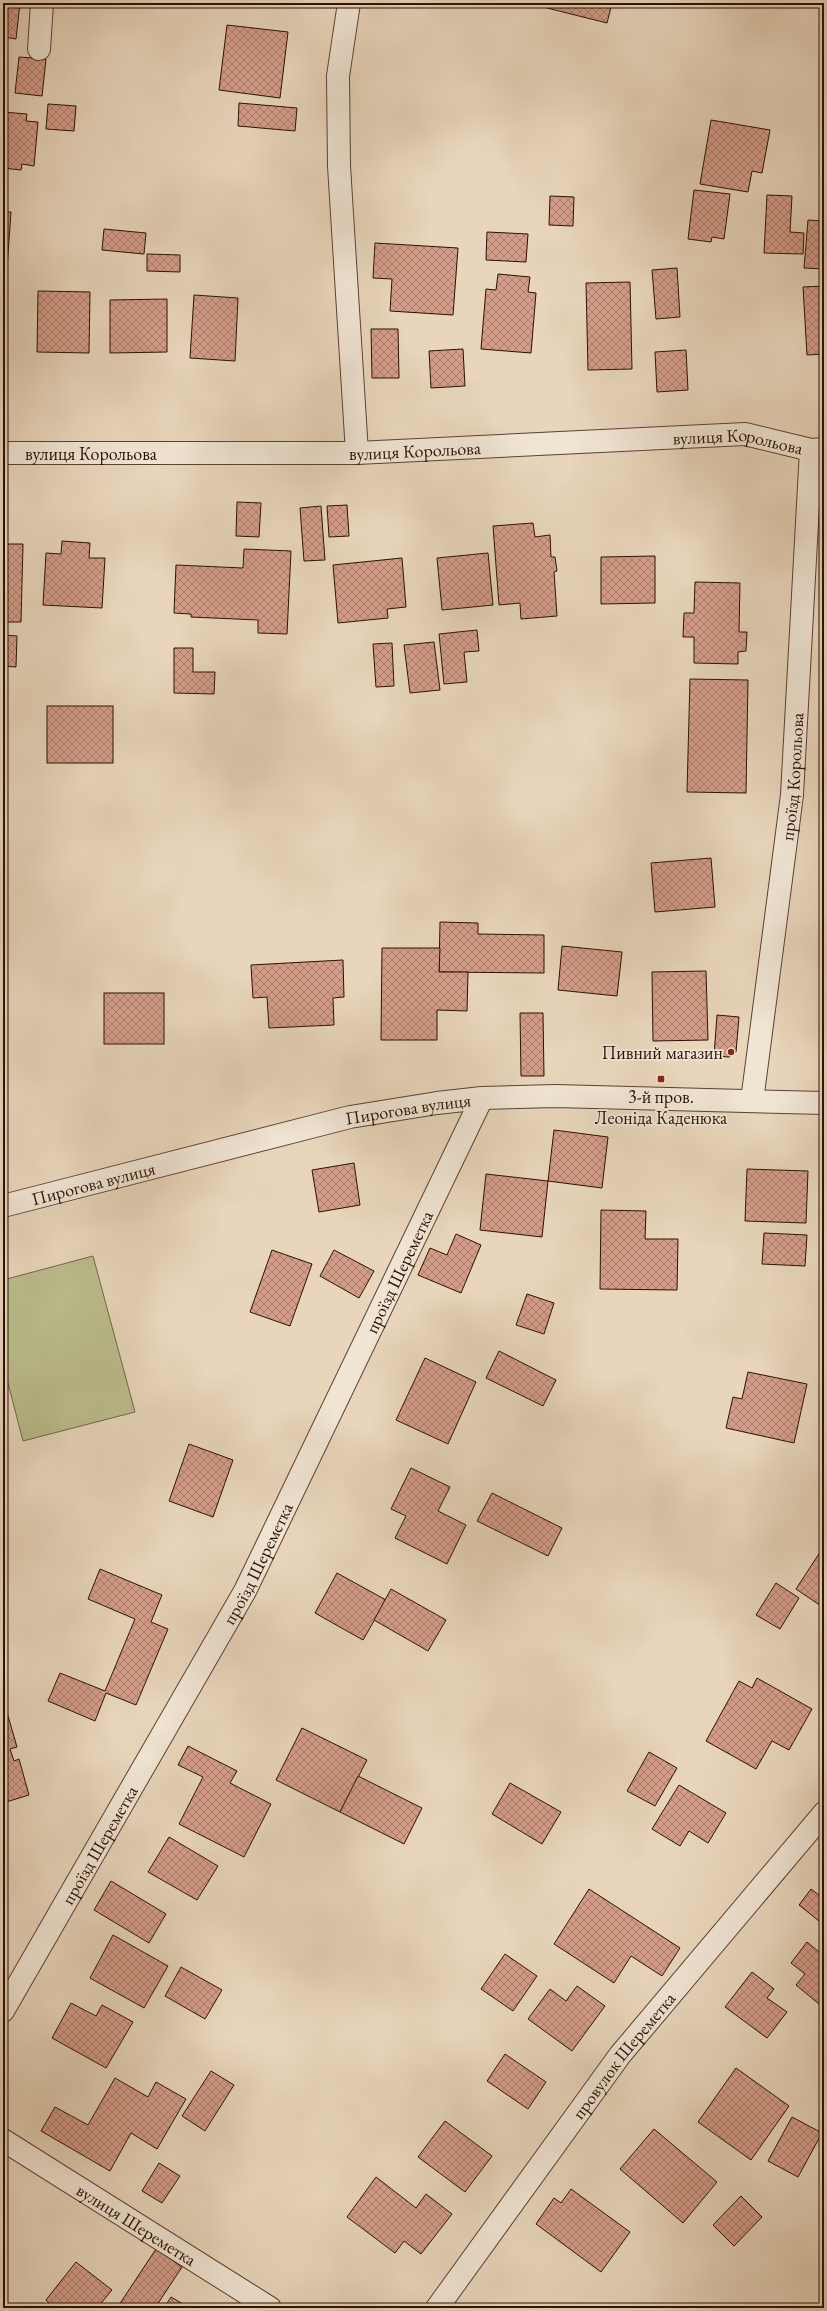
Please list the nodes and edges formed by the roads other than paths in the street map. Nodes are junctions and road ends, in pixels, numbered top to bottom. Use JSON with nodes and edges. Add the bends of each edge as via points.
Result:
{"nodes":[{"id":1,"x":42,"y":3,"type":"edge"},
{"id":2,"x":349,"y":3,"type":"edge"},
{"id":3,"x":39,"y":49,"type":"dead end"},
{"id":4,"x":818,"y":450,"type":"edge"},
{"id":5,"x":3,"y":453,"type":"edge"},
{"id":6,"x":357,"y":453,"type":"junction"},
{"id":7,"x":482,"y":1098,"type":"junction"},
{"id":8,"x":752,"y":1101,"type":"junction"},
{"id":9,"x":824,"y":1103,"type":"edge"},
{"id":10,"x":3,"y":1206,"type":"edge"},
{"id":11,"x":824,"y":1813,"type":"edge"},
{"id":12,"x":3,"y":2011,"type":"edge"},
{"id":13,"x":3,"y":2140,"type":"edge"},
{"id":14,"x":270,"y":2308,"type":"edge"},
{"id":15,"x":437,"y":2308,"type":"edge"}],
"edges":[{"from":1,"to":3,"type":"street"},
{"from":2,"to":6,"type":"street","via":[[338,76],[339,166]]},
{"from":4,"to":6,"type":"street","name":"вулиця Корольова","via":[[745,434]]},
{"from":4,"to":8,"type":"street","name":"проїзд Корольова","via":[[792,794]]},
{"from":5,"to":6,"type":"street","name":"вулиця Корольова"},
{"from":7,"to":8,"type":"street","name":"Пирогова вулиця","via":[[556,1096]]},
{"from":7,"to":10,"type":"street","name":"Пирогова вулиця","via":[[350,1117]]},
{"from":7,"to":12,"type":"street","name":"проїзд Шереметка","via":[[246,1591]]},
{"from":8,"to":9,"type":"street","name":"Пирогова вулиця"},
{"from":11,"to":15,"type":"street","name":"провулок Шереметка","via":[[620,2055]]},
{"from":13,"to":14,"type":"street","name":"вулиця Шереметка"}]}
